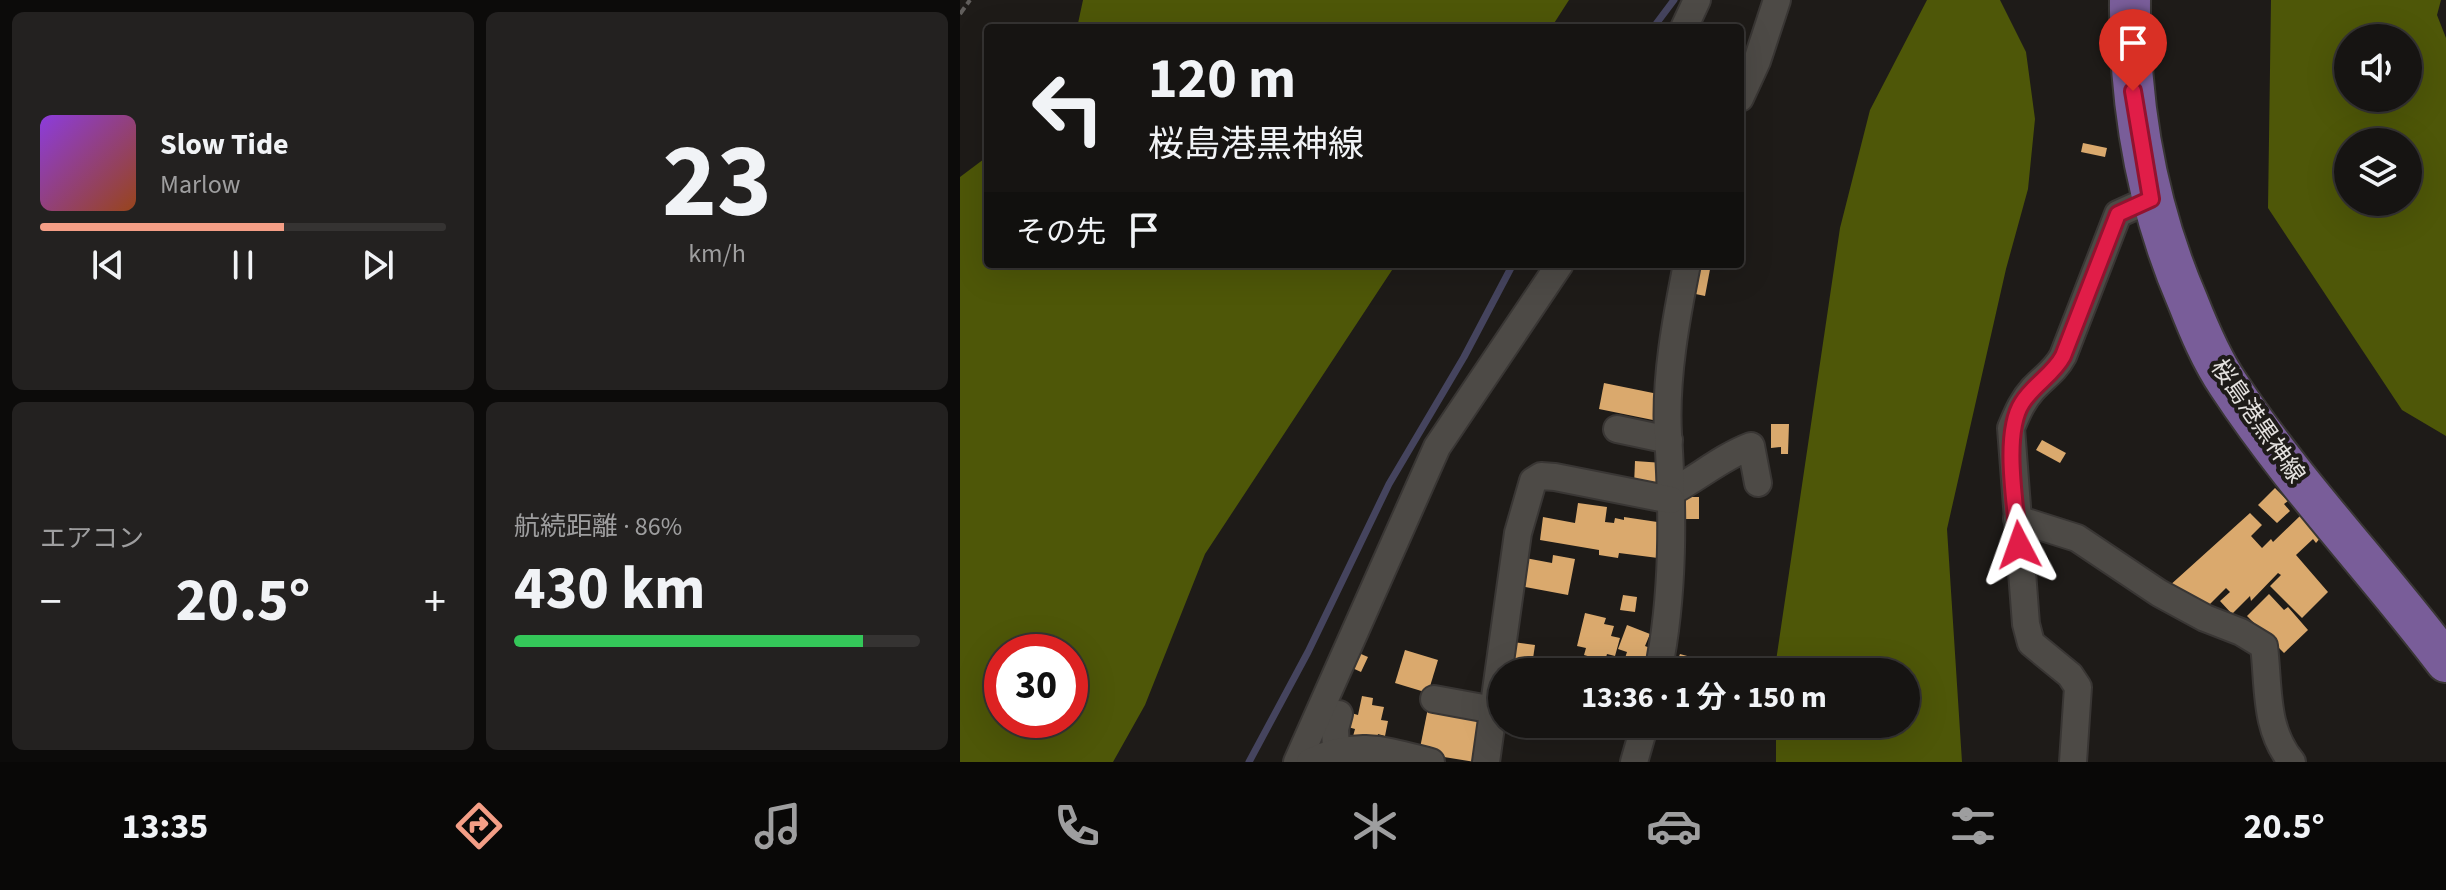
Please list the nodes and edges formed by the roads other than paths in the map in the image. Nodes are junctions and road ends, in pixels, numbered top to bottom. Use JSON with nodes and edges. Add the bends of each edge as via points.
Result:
{"nodes":[{"id":1,"x":1697,"y":0,"type":"edge"},
{"id":2,"x":1777,"y":0,"type":"edge"},
{"id":3,"x":2130,"y":0,"type":"edge"},
{"id":4,"x":1686,"y":24,"type":"edge"},
{"id":5,"x":1744,"y":89,"type":"edge"},
{"id":6,"x":2151,"y":199,"type":"junction"},
{"id":7,"x":1557,"y":268,"type":"edge"},
{"id":8,"x":1686,"y":268,"type":"edge"},
{"id":9,"x":1617,"y":429,"type":"dead end"},
{"id":10,"x":1669,"y":440,"type":"junction"},
{"id":11,"x":1758,"y":483,"type":"dead end"},
{"id":12,"x":1671,"y":496,"type":"junction"},
{"id":13,"x":2017,"y":519,"type":"junction"},
{"id":14,"x":1499,"y":658,"type":"edge"},
{"id":15,"x":1661,"y":658,"type":"edge"},
{"id":16,"x":2446,"y":662,"type":"edge"},
{"id":17,"x":1434,"y":699,"type":"dead end"},
{"id":18,"x":1488,"y":709,"type":"edge"},
{"id":19,"x":1339,"y":714,"type":"dead end"},
{"id":20,"x":1490,"y":738,"type":"edge"},
{"id":21,"x":1641,"y":738,"type":"edge"},
{"id":22,"x":1336,"y":750,"type":"junction"},
{"id":23,"x":1297,"y":762,"type":"edge"},
{"id":24,"x":1310,"y":762,"type":"edge"},
{"id":25,"x":1431,"y":762,"type":"edge"},
{"id":26,"x":1486,"y":762,"type":"edge"},
{"id":27,"x":1634,"y":762,"type":"edge"},
{"id":28,"x":2073,"y":762,"type":"edge"},
{"id":29,"x":2292,"y":762,"type":"edge"}],
"edges":[{"from":1,"to":4,"type":"street"},
{"from":2,"to":5,"type":"street"},
{"from":3,"to":6,"type":"main road","name":"桜島港黒神線","via":[[2133,91]]},
{"from":6,"to":13,"type":"street","via":[[2118,214],[2063,356],[2021,405],[2011,428]]},
{"from":6,"to":16,"type":"main road","name":"桜島港黒神線","via":[[2172,267],[2227,383],[2297,479]]},
{"from":7,"to":23,"type":"street","via":[[1437,447]]},
{"from":8,"to":10,"type":"street","via":[[1674,330]]},
{"from":9,"to":10,"type":"street"},
{"from":10,"to":12,"type":"street"},
{"from":11,"to":12,"type":"street","via":[[1751,446],[1731,453]]},
{"from":12,"to":14,"type":"street","via":[[1555,477],[1533,481],[1518,533]]},
{"from":12,"to":15,"type":"street"},
{"from":13,"to":28,"type":"street","via":[[2031,643],[2078,687]]},
{"from":13,"to":29,"type":"street","via":[[2077,538],[2159,593],[2264,646],[2269,715]]},
{"from":17,"to":18,"type":"street"},
{"from":19,"to":22,"type":"street"},
{"from":20,"to":26,"type":"street"},
{"from":21,"to":27,"type":"street"},
{"from":22,"to":24,"type":"street"},
{"from":22,"to":25,"type":"street","via":[[1363,748]]}]}
